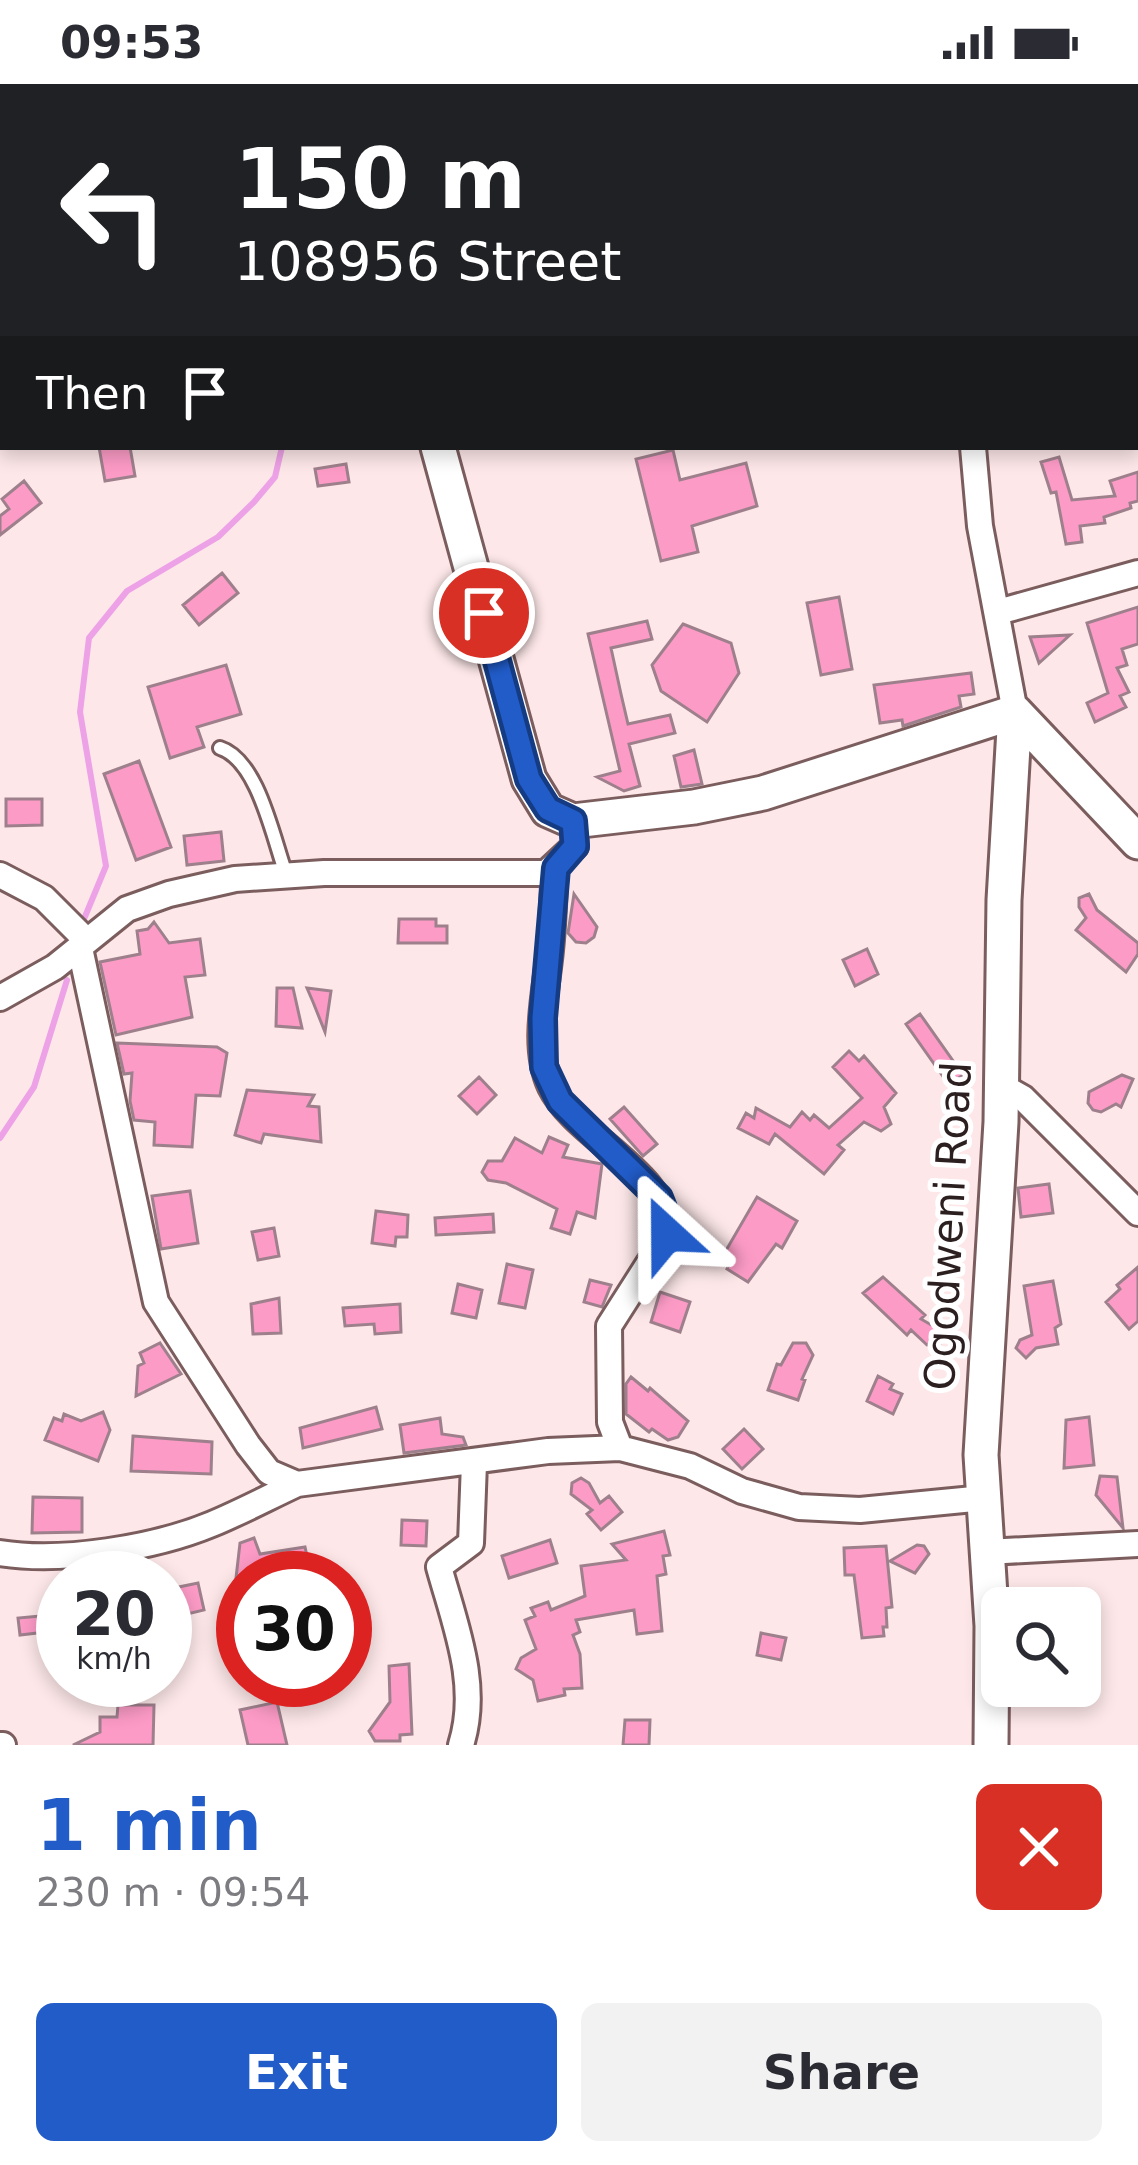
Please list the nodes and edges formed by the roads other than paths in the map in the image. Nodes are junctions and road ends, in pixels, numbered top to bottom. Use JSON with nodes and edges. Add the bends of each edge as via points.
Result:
{"nodes":[{"id":1,"x":439,"y":450,"type":"edge"},
{"id":2,"x":973,"y":450,"type":"edge"},
{"id":3,"x":1138,"y":573,"type":"edge"},
{"id":4,"x":998,"y":612,"type":"junction"},
{"id":5,"x":1016,"y":712,"type":"junction"},
{"id":6,"x":220,"y":748,"type":"dead end"},
{"id":7,"x":573,"y":821,"type":"junction"},
{"id":8,"x":1130,"y":826,"type":"edge"},
{"id":9,"x":556,"y":868,"type":"junction"},
{"id":10,"x":0,"y":875,"type":"edge"},
{"id":11,"x":286,"y":875,"type":"junction"},
{"id":12,"x":84,"y":944,"type":"junction"},
{"id":13,"x":0,"y":998,"type":"edge"},
{"id":14,"x":1002,"y":1086,"type":"junction"},
{"id":15,"x":1138,"y":1213,"type":"edge"},
{"id":16,"x":620,"y":1448,"type":"junction"},
{"id":17,"x":474,"y":1463,"type":"junction"},
{"id":18,"x":297,"y":1484,"type":"junction"},
{"id":19,"x":984,"y":1498,"type":"junction"},
{"id":20,"x":1138,"y":1544,"type":"edge"},
{"id":21,"x":988,"y":1552,"type":"junction"},
{"id":22,"x":0,"y":1553,"type":"edge"},
{"id":23,"x":460,"y":1745,"type":"edge"},
{"id":24,"x":991,"y":1745,"type":"edge"}],
"edges":[{"from":1,"to":7,"type":"street","via":[[529,779],[548,809]]},
{"from":2,"to":4,"type":"street"},
{"from":3,"to":4,"type":"street"},
{"from":4,"to":5,"type":"street"},
{"from":5,"to":7,"type":"street","via":[[763,793]]},
{"from":5,"to":8,"type":"street"},
{"from":5,"to":14,"type":"street","name":"Ogodweni Road"},
{"from":6,"to":11,"type":"lane","via":[[249,771]]},
{"from":7,"to":9,"type":"street","via":[[575,846]]},
{"from":9,"to":11,"type":"street","via":[[524,876]]},
{"from":9,"to":16,"type":"street","via":[[544,1067],[560,1101],[659,1198],[668,1221],[609,1326],[610,1422]]},
{"from":10,"to":12,"type":"street","via":[[44,898]]},
{"from":11,"to":12,"type":"street","via":[[170,894],[128,909]]},
{"from":12,"to":13,"type":"street"},
{"from":12,"to":18,"type":"street","via":[[156,1302],[248,1445],[269,1472]]},
{"from":14,"to":15,"type":"street"},
{"from":14,"to":19,"type":"street","name":"Ogodweni Road"},
{"from":16,"to":17,"type":"street"},
{"from":16,"to":19,"type":"street","via":[[799,1507]]},
{"from":17,"to":18,"type":"street"},
{"from":17,"to":23,"type":"street","via":[[471,1543],[440,1567],[468,1680]]},
{"from":18,"to":22,"type":"street","via":[[209,1525],[138,1544],[47,1557]]},
{"from":19,"to":21,"type":"street","name":"Ogodweni Road"},
{"from":20,"to":21,"type":"street"},
{"from":21,"to":24,"type":"street","name":"Ogodweni Road"}]}
